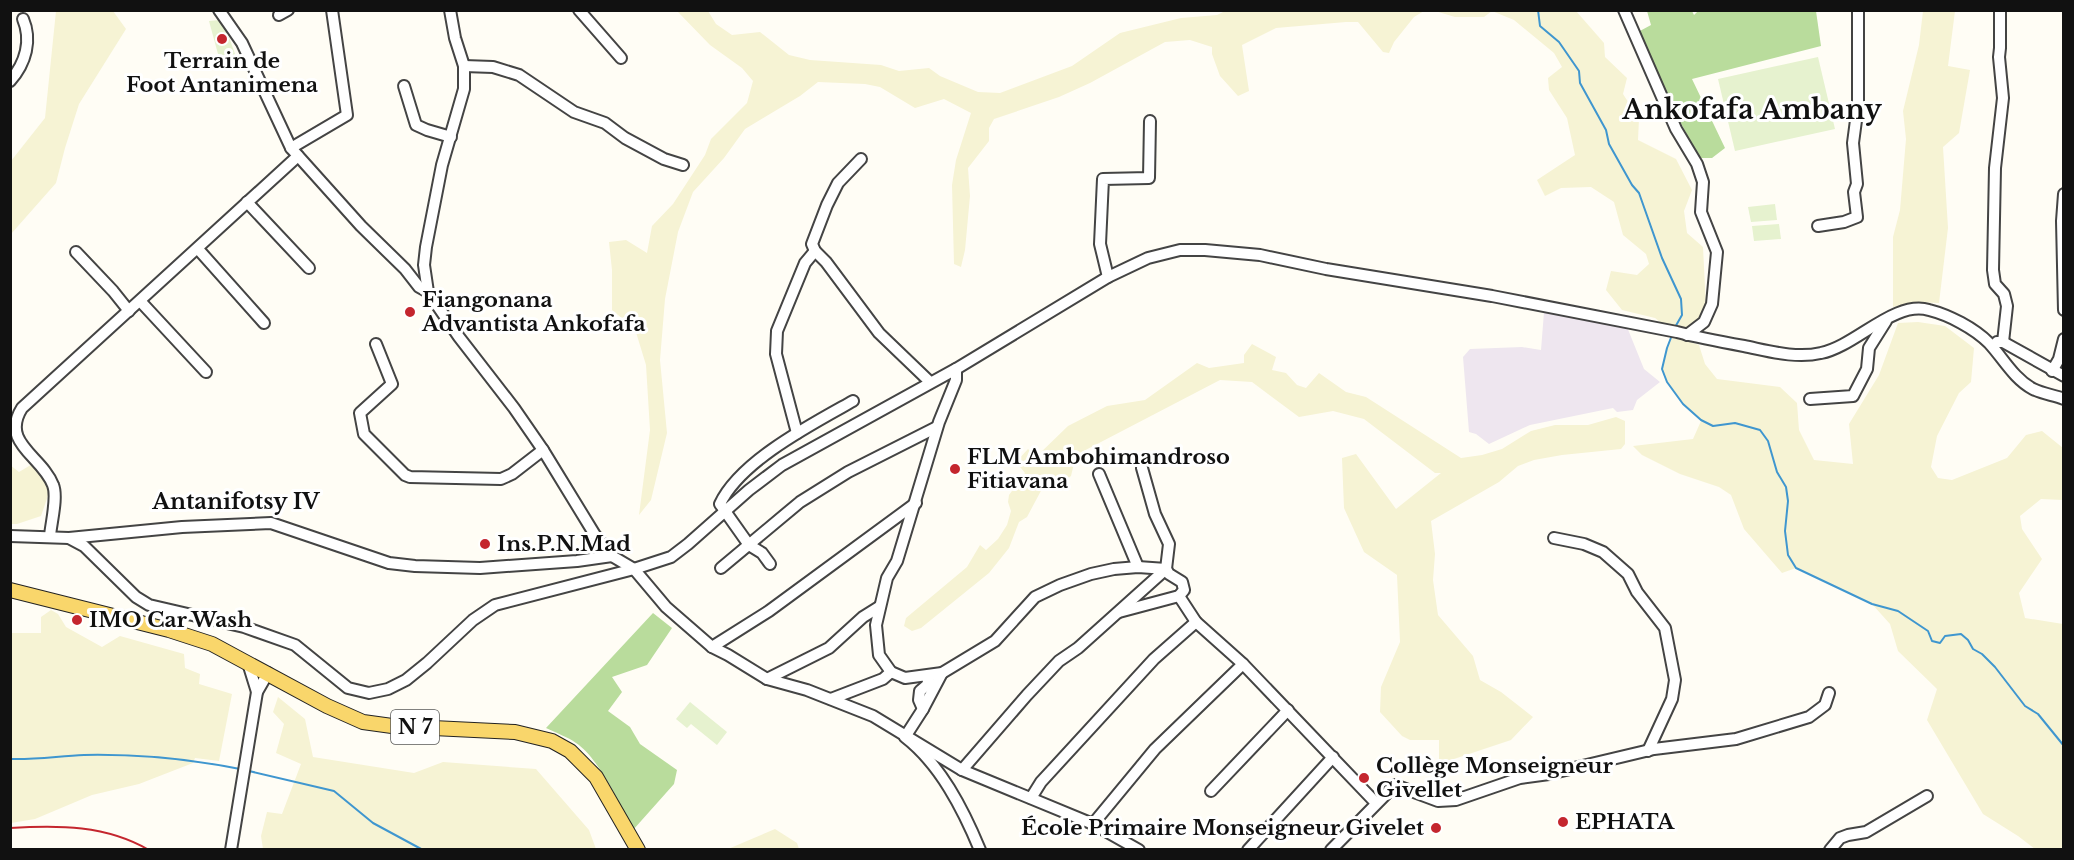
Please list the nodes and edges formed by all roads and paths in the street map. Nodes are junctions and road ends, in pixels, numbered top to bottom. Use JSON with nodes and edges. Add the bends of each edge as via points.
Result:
{"nodes":[{"id":1,"x":219,"y":10,"type":"edge"},
{"id":2,"x":332,"y":10,"type":"edge"},
{"id":3,"x":450,"y":10,"type":"edge"},
{"id":4,"x":579,"y":10,"type":"edge"},
{"id":5,"x":1624,"y":10,"type":"edge"},
{"id":6,"x":1858,"y":10,"type":"edge"},
{"id":7,"x":2000,"y":10,"type":"edge"},
{"id":8,"x":23,"y":19,"type":"dead end"},
{"id":9,"x":621,"y":58,"type":"dead end"},
{"id":10,"x":464,"y":66,"type":"junction"},
{"id":11,"x":10,"y":81,"type":"edge"},
{"id":12,"x":404,"y":86,"type":"dead end"},
{"id":13,"x":1150,"y":121,"type":"dead end"},
{"id":14,"x":451,"y":137,"type":"junction"},
{"id":15,"x":295,"y":152,"type":"junction"},
{"id":16,"x":861,"y":159,"type":"dead end"},
{"id":17,"x":683,"y":165,"type":"dead end"},
{"id":18,"x":2064,"y":194,"type":"edge"},
{"id":19,"x":247,"y":202,"type":"junction"},
{"id":20,"x":1818,"y":226,"type":"dead end"},
{"id":21,"x":198,"y":249,"type":"junction"},
{"id":22,"x":814,"y":251,"type":"junction"},
{"id":23,"x":76,"y":252,"type":"dead end"},
{"id":24,"x":309,"y":268,"type":"dead end"},
{"id":25,"x":1108,"y":277,"type":"junction"},
{"id":26,"x":2063,"y":281,"type":"edge"},
{"id":27,"x":428,"y":292,"type":"junction"},
{"id":28,"x":141,"y":302,"type":"junction"},
{"id":29,"x":2064,"y":310,"type":"edge"},
{"id":30,"x":129,"y":311,"type":"junction"},
{"id":31,"x":1887,"y":318,"type":"junction"},
{"id":32,"x":264,"y":323,"type":"dead end"},
{"id":33,"x":1677,"y":332,"type":"junction"},
{"id":34,"x":2064,"y":339,"type":"edge"},
{"id":35,"x":1988,"y":342,"type":"junction"},
{"id":36,"x":2003,"y":342,"type":"junction"},
{"id":37,"x":376,"y":344,"type":"dead end"},
{"id":38,"x":956,"y":369,"type":"junction"},
{"id":39,"x":2052,"y":370,"type":"junction"},
{"id":40,"x":206,"y":372,"type":"dead end"},
{"id":41,"x":2064,"y":376,"type":"edge"},
{"id":42,"x":930,"y":382,"type":"junction"},
{"id":43,"x":1810,"y":399,"type":"dead end"},
{"id":44,"x":2064,"y":399,"type":"edge"},
{"id":45,"x":853,"y":401,"type":"dead end"},
{"id":46,"x":11,"y":427,"type":"edge"},
{"id":47,"x":938,"y":428,"type":"junction"},
{"id":48,"x":797,"y":433,"type":"junction"},
{"id":49,"x":543,"y":450,"type":"junction"},
{"id":50,"x":1142,"y":468,"type":"dead end"},
{"id":51,"x":1099,"y":474,"type":"dead end"},
{"id":52,"x":916,"y":503,"type":"junction"},
{"id":53,"x":725,"y":510,"type":"junction"},
{"id":54,"x":10,"y":536,"type":"edge"},
{"id":55,"x":50,"y":536,"type":"junction"},
{"id":56,"x":69,"y":538,"type":"junction"},
{"id":57,"x":1554,"y":538,"type":"dead end"},
{"id":58,"x":750,"y":545,"type":"junction"},
{"id":59,"x":612,"y":556,"type":"junction"},
{"id":60,"x":771,"y":564,"type":"dead end"},
{"id":61,"x":1138,"y":567,"type":"junction"},
{"id":62,"x":721,"y":568,"type":"dead end"},
{"id":63,"x":634,"y":569,"type":"junction"},
{"id":64,"x":1166,"y":569,"type":"junction"},
{"id":65,"x":10,"y":590,"type":"edge"},
{"id":66,"x":1179,"y":596,"type":"junction"},
{"id":67,"x":879,"y":607,"type":"junction"},
{"id":68,"x":1119,"y":612,"type":"junction"},
{"id":69,"x":1197,"y":622,"type":"junction"},
{"id":70,"x":712,"y":647,"type":"junction"},
{"id":71,"x":248,"y":663,"type":"junction"},
{"id":72,"x":1243,"y":664,"type":"junction"},
{"id":73,"x":891,"y":672,"type":"junction"},
{"id":74,"x":268,"y":673,"type":"junction"},
{"id":75,"x":942,"y":673,"type":"junction"},
{"id":76,"x":924,"y":676,"type":"junction"},
{"id":77,"x":767,"y":679,"type":"junction"},
{"id":78,"x":257,"y":693,"type":"junction"},
{"id":79,"x":1829,"y":693,"type":"dead end"},
{"id":80,"x":831,"y":699,"type":"junction"},
{"id":81,"x":923,"y":709,"type":"junction"},
{"id":82,"x":1288,"y":710,"type":"junction"},
{"id":83,"x":905,"y":736,"type":"junction"},
{"id":84,"x":1648,"y":751,"type":"junction"},
{"id":85,"x":1333,"y":757,"type":"junction"},
{"id":86,"x":962,"y":770,"type":"junction"},
{"id":87,"x":1211,"y":791,"type":"dead end"},
{"id":88,"x":1927,"y":796,"type":"dead end"},
{"id":89,"x":1031,"y":798,"type":"junction"},
{"id":90,"x":1376,"y":803,"type":"junction"},
{"id":91,"x":1093,"y":824,"type":"junction"},
{"id":92,"x":231,"y":849,"type":"edge"},
{"id":93,"x":638,"y":849,"type":"edge"},
{"id":94,"x":980,"y":849,"type":"edge"},
{"id":95,"x":1139,"y":849,"type":"edge"},
{"id":96,"x":1248,"y":849,"type":"edge"},
{"id":97,"x":1332,"y":849,"type":"edge"},
{"id":98,"x":1830,"y":849,"type":"edge"}],
"edges":[{"from":1,"to":15,"type":"street","via":[[242,43]]},
{"from":2,"to":15,"type":"street","via":[[347,115]]},
{"from":3,"to":10,"type":"street"},
{"from":4,"to":9,"type":"street"},
{"from":5,"to":33,"type":"street","via":[[1676,129],[1697,164],[1703,182],[1701,212],[1717,252],[1712,304],[1704,321]]},
{"from":6,"to":20,"type":"street","via":[[1858,105],[1853,143],[1857,217]]},
{"from":7,"to":36,"type":"street","via":[[2003,98],[1995,168],[1993,270],[1995,284],[2004,294],[2007,306]]},
{"from":8,"to":11,"type":"street","via":[[28,48]]},
{"from":10,"to":14,"type":"street","via":[[464,89]]},
{"from":10,"to":17,"type":"street","via":[[493,67],[519,75],[574,112],[605,123],[664,159]]},
{"from":12,"to":14,"type":"street","via":[[416,125]]},
{"from":13,"to":25,"type":"street","via":[[1149,178],[1102,179],[1100,244]]},
{"from":14,"to":27,"type":"street","via":[[426,247]]},
{"from":15,"to":19,"type":"street"},
{"from":15,"to":27,"type":"street","via":[[361,226]]},
{"from":16,"to":22,"type":"street","via":[[838,183],[816,231]]},
{"from":18,"to":26,"type":"street"},
{"from":19,"to":21,"type":"street"},
{"from":19,"to":24,"type":"street"},
{"from":21,"to":28,"type":"street"},
{"from":21,"to":32,"type":"street"},
{"from":22,"to":42,"type":"street","via":[[879,333]]},
{"from":22,"to":48,"type":"street","via":[[805,263],[777,331],[776,346]]},
{"from":23,"to":30,"type":"street"},
{"from":25,"to":33,"type":"street","via":[[1148,258],[1180,250],[1260,255]]},
{"from":25,"to":38,"type":"street"},
{"from":26,"to":29,"type":"street"},
{"from":27,"to":49,"type":"street"},
{"from":28,"to":30,"type":"street"},
{"from":28,"to":40,"type":"street"},
{"from":30,"to":46,"type":"street","via":[[22,408]]},
{"from":31,"to":33,"type":"street","via":[[1846,345],[1806,355]]},
{"from":31,"to":35,"type":"street","via":[[1926,309],[1951,318]]},
{"from":31,"to":43,"type":"street","via":[[1869,348],[1867,369],[1852,396]]},
{"from":34,"to":39,"type":"street"},
{"from":35,"to":36,"type":"street"},
{"from":35,"to":44,"type":"street","via":[[2033,389]]},
{"from":36,"to":39,"type":"street"},
{"from":37,"to":49,"type":"street","via":[[392,384],[360,412],[364,434],[405,475],[501,479]]},
{"from":38,"to":42,"type":"street"},
{"from":38,"to":47,"type":"street","via":[[956,380]]},
{"from":39,"to":41,"type":"street"},
{"from":42,"to":53,"type":"street","via":[[782,465]]},
{"from":45,"to":48,"type":"street"},
{"from":46,"to":55,"type":"street","via":[[54,488]]},
{"from":47,"to":52,"type":"street"},
{"from":47,"to":58,"type":"street","via":[[862,465],[800,502]]},
{"from":48,"to":53,"type":"street","via":[[742,473],[720,504]]},
{"from":49,"to":59,"type":"street"},
{"from":50,"to":64,"type":"street","via":[[1155,514],[1169,544]]},
{"from":51,"to":61,"type":"street"},
{"from":52,"to":67,"type":"street"},
{"from":52,"to":70,"type":"street","via":[[769,611]]},
{"from":53,"to":58,"type":"street"},
{"from":53,"to":63,"type":"street","via":[[671,556]]},
{"from":54,"to":55,"type":"street"},
{"from":55,"to":56,"type":"street"},
{"from":56,"to":59,"type":"street","via":[[271,523],[389,562],[415,566],[480,568]]},
{"from":56,"to":63,"type":"street","via":[[84,546],[136,597],[150,605],[244,627],[295,645],[348,688],[369,693],[406,680],[495,605]]},
{"from":57,"to":84,"type":"street","via":[[1584,544],[1610,558],[1628,573],[1637,592],[1665,628],[1675,680],[1672,699]]},
{"from":58,"to":60,"type":"street"},
{"from":58,"to":62,"type":"street"},
{"from":59,"to":63,"type":"street"},
{"from":61,"to":64,"type":"street"},
{"from":61,"to":75,"type":"street","via":[[1091,574],[1035,597],[995,641]]},
{"from":63,"to":70,"type":"street","via":[[666,607]]},
{"from":64,"to":66,"type":"street","via":[[1182,582],[1184,590]]},
{"from":64,"to":68,"type":"street"},
{"from":65,"to":71,"type":"main road","number":"N 7","via":[[185,635]]},
{"from":66,"to":68,"type":"street"},
{"from":66,"to":69,"type":"street"},
{"from":67,"to":73,"type":"street","via":[[879,655]]},
{"from":67,"to":77,"type":"street","via":[[829,648]]},
{"from":68,"to":86,"type":"street","via":[[1059,661]]},
{"from":69,"to":72,"type":"street"},
{"from":69,"to":89,"type":"street","via":[[1154,659],[1041,782]]},
{"from":70,"to":77,"type":"street"},
{"from":71,"to":74,"type":"main road","number":"N 7"},
{"from":71,"to":78,"type":"street"},
{"from":72,"to":82,"type":"street"},
{"from":72,"to":91,"type":"street","via":[[1155,749]]},
{"from":73,"to":76,"type":"street","via":[[905,678]]},
{"from":73,"to":80,"type":"street","via":[[883,679]]},
{"from":74,"to":78,"type":"street"},
{"from":74,"to":93,"type":"main road","number":"N 7","via":[[363,722],[515,732],[552,741],[596,777]]},
{"from":75,"to":76,"type":"street"},
{"from":75,"to":81,"type":"street"},
{"from":76,"to":81,"type":"street","via":[[928,678],[927,685],[920,691],[919,700]]},
{"from":77,"to":80,"type":"street"},
{"from":78,"to":92,"type":"street"},
{"from":79,"to":84,"type":"street","via":[[1825,705],[1809,717],[1736,739]]},
{"from":80,"to":83,"type":"street","via":[[873,716]]},
{"from":81,"to":83,"type":"street"},
{"from":82,"to":85,"type":"street"},
{"from":82,"to":87,"type":"street"},
{"from":83,"to":86,"type":"street"},
{"from":83,"to":94,"type":"street","via":[[929,759],[962,808]]},
{"from":84,"to":90,"type":"street","via":[[1520,778],[1456,800],[1438,801],[1395,785]]},
{"from":85,"to":90,"type":"street"},
{"from":85,"to":96,"type":"street"},
{"from":86,"to":89,"type":"street"},
{"from":88,"to":98,"type":"street","via":[[1866,832],[1840,838]]},
{"from":89,"to":91,"type":"street"},
{"from":90,"to":97,"type":"street"},
{"from":91,"to":95,"type":"street"}]}
